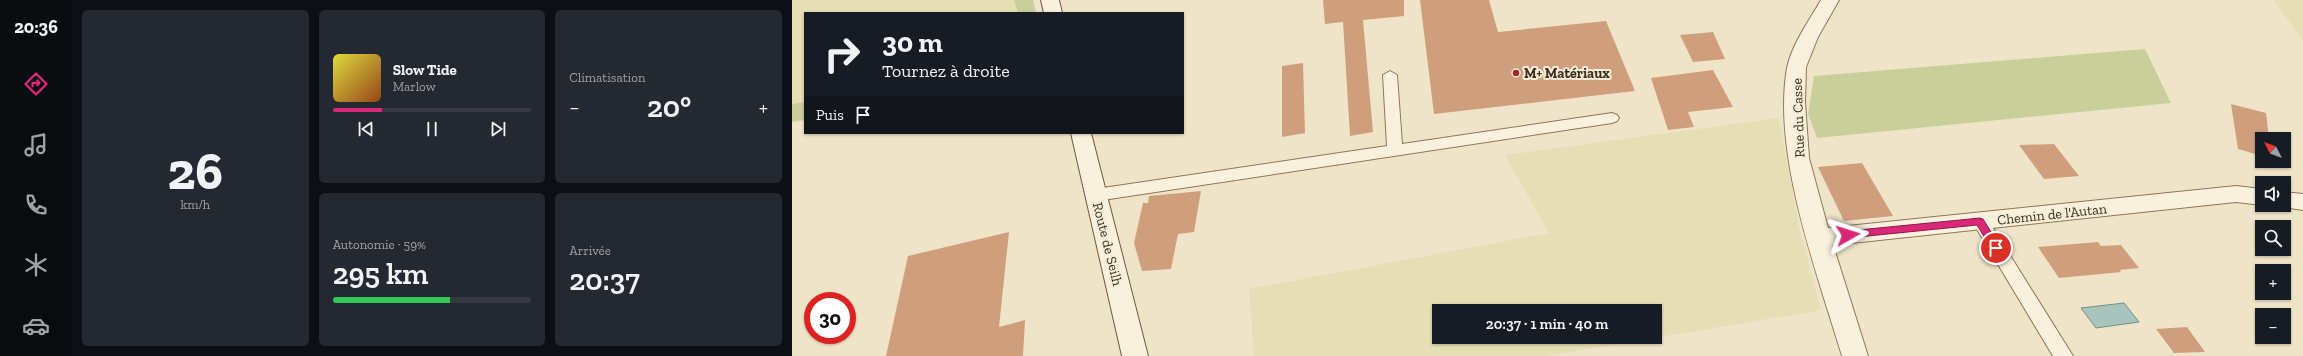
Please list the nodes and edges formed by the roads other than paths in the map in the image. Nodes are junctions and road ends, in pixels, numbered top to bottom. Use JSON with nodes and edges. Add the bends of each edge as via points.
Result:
{"nodes":[{"id":1,"x":1050,"y":0,"type":"edge"},
{"id":2,"x":1830,"y":0,"type":"edge"},
{"id":3,"x":1053,"y":12,"type":"edge"},
{"id":4,"x":1390,"y":75,"type":"dead end"},
{"id":5,"x":1612,"y":118,"type":"dead end"},
{"id":6,"x":1081,"y":134,"type":"edge"},
{"id":7,"x":1395,"y":150,"type":"junction"},
{"id":8,"x":1096,"y":196,"type":"junction"},
{"id":9,"x":2255,"y":196,"type":"edge"},
{"id":10,"x":2291,"y":201,"type":"edge"},
{"id":11,"x":2303,"y":202,"type":"edge"},
{"id":12,"x":1980,"y":221,"type":"junction"},
{"id":13,"x":1818,"y":238,"type":"junction"},
{"id":14,"x":1135,"y":356,"type":"edge"},
{"id":15,"x":1855,"y":356,"type":"edge"},
{"id":16,"x":2063,"y":356,"type":"edge"}],
"edges":[{"from":1,"to":3,"type":"street"},
{"from":2,"to":13,"type":"street","name":"Rue du Casse","via":[[1812,30],[1797,67],[1795,102],[1798,158]]},
{"from":4,"to":7,"type":"lane"},
{"from":5,"to":7,"type":"lane"},
{"from":6,"to":8,"type":"street","name":"Route de Seilh"},
{"from":7,"to":8,"type":"lane"},
{"from":8,"to":14,"type":"street","name":"Route de Seilh"},
{"from":9,"to":12,"type":"street","name":"Chemin de l'Autan","via":[[2236,194]]},
{"from":10,"to":11,"type":"street"},
{"from":12,"to":13,"type":"street","name":"Chemin de l'Autan"},
{"from":12,"to":16,"type":"lane"},
{"from":13,"to":15,"type":"street","name":"Rue du Casse"}]}
